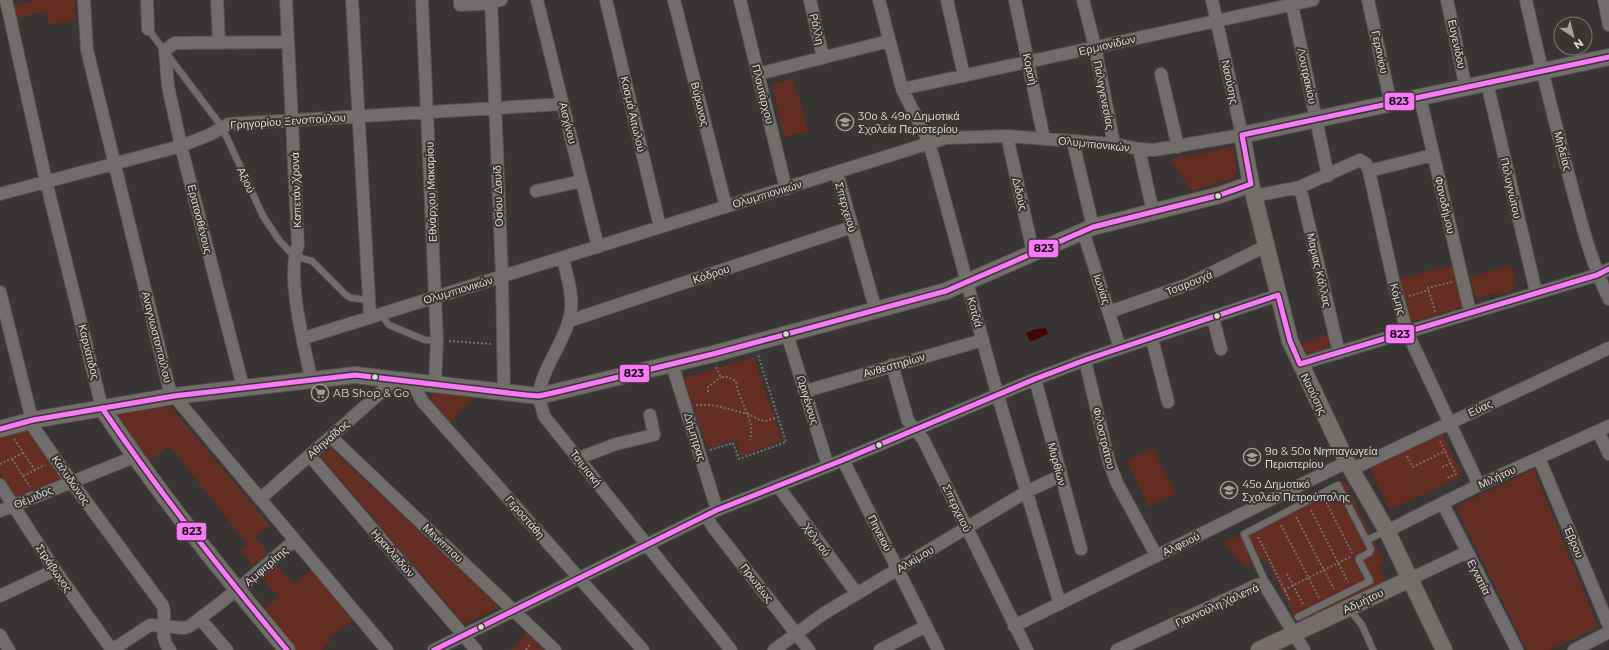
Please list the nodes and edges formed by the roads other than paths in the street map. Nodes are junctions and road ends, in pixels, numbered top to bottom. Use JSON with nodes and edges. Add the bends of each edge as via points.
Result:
{"nodes":[{"id":1,"x":6,"y":0,"type":"edge"},
{"id":2,"x":84,"y":0,"type":"edge"},
{"id":3,"x":147,"y":0,"type":"edge"},
{"id":4,"x":217,"y":0,"type":"edge"},
{"id":5,"x":286,"y":0,"type":"edge"},
{"id":6,"x":352,"y":0,"type":"edge"},
{"id":7,"x":422,"y":0,"type":"edge"},
{"id":8,"x":460,"y":0,"type":"edge"},
{"id":9,"x":537,"y":0,"type":"edge"},
{"id":10,"x":606,"y":0,"type":"edge"},
{"id":11,"x":674,"y":0,"type":"edge"},
{"id":12,"x":740,"y":0,"type":"edge"},
{"id":13,"x":810,"y":0,"type":"edge"},
{"id":14,"x":879,"y":0,"type":"edge"},
{"id":15,"x":947,"y":0,"type":"edge"},
{"id":16,"x":1015,"y":0,"type":"edge"},
{"id":17,"x":1083,"y":0,"type":"edge"},
{"id":18,"x":1212,"y":0,"type":"edge"},
{"id":19,"x":1313,"y":0,"type":"edge"},
{"id":20,"x":1368,"y":0,"type":"edge"},
{"id":21,"x":1447,"y":0,"type":"edge"},
{"id":22,"x":1526,"y":0,"type":"edge"},
{"id":23,"x":1604,"y":0,"type":"edge"},
{"id":24,"x":494,"y":1,"type":"edge"},
{"id":25,"x":1292,"y":2,"type":"edge"},
{"id":26,"x":1216,"y":20,"type":"junction"},
{"id":27,"x":1609,"y":25,"type":"edge"},
{"id":28,"x":148,"y":29,"type":"joint"},
{"id":29,"x":12,"y":31,"type":"junction"},
{"id":30,"x":0,"y":33,"type":"edge"},
{"id":31,"x":889,"y":41,"type":"junction"},
{"id":32,"x":288,"y":42,"type":"junction"},
{"id":33,"x":219,"y":43,"type":"junction"},
{"id":34,"x":1095,"y":47,"type":"junction"},
{"id":35,"x":165,"y":50,"type":"junction"},
{"id":36,"x":1609,"y":57,"type":"edge"},
{"id":37,"x":823,"y":58,"type":"junction"},
{"id":38,"x":1029,"y":63,"type":"junction"},
{"id":39,"x":1542,"y":72,"type":"junction"},
{"id":40,"x":758,"y":74,"type":"junction"},
{"id":41,"x":1162,"y":74,"type":"dead end"},
{"id":42,"x":964,"y":76,"type":"junction"},
{"id":43,"x":1487,"y":83,"type":"junction"},
{"id":44,"x":1466,"y":88,"type":"junction"},
{"id":45,"x":902,"y":89,"type":"junction"},
{"id":46,"x":1420,"y":97,"type":"junction"},
{"id":47,"x":563,"y":104,"type":"junction"},
{"id":48,"x":1391,"y":104,"type":"junction"},
{"id":49,"x":495,"y":110,"type":"junction"},
{"id":50,"x":428,"y":113,"type":"junction"},
{"id":51,"x":358,"y":116,"type":"junction"},
{"id":52,"x":293,"y":120,"type":"junction"},
{"id":53,"x":1316,"y":120,"type":"junction"},
{"id":54,"x":222,"y":127,"type":"junction"},
{"id":55,"x":1242,"y":135,"type":"junction"},
{"id":56,"x":1007,"y":136,"type":"junction"},
{"id":57,"x":1044,"y":139,"type":"junction"},
{"id":58,"x":929,"y":142,"type":"junction"},
{"id":59,"x":1073,"y":142,"type":"junction"},
{"id":60,"x":1114,"y":144,"type":"junction"},
{"id":61,"x":181,"y":146,"type":"junction"},
{"id":62,"x":1178,"y":147,"type":"junction"},
{"id":63,"x":1139,"y":149,"type":"junction"},
{"id":64,"x":1433,"y":155,"type":"junction"},
{"id":65,"x":114,"y":162,"type":"junction"},
{"id":66,"x":1369,"y":171,"type":"junction"},
{"id":67,"x":837,"y":173,"type":"junction"},
{"id":68,"x":1328,"y":176,"type":"junction"},
{"id":69,"x":46,"y":181,"type":"junction"},
{"id":70,"x":582,"y":181,"type":"junction"},
{"id":71,"x":1300,"y":187,"type":"junction"},
{"id":72,"x":786,"y":189,"type":"junction"},
{"id":73,"x":1253,"y":190,"type":"junction"},
{"id":74,"x":536,"y":191,"type":"dead end"},
{"id":75,"x":0,"y":194,"type":"edge"},
{"id":76,"x":726,"y":207,"type":"junction"},
{"id":77,"x":1153,"y":212,"type":"junction"},
{"id":78,"x":852,"y":227,"type":"junction"},
{"id":79,"x":660,"y":228,"type":"junction"},
{"id":80,"x":1088,"y":229,"type":"junction"},
{"id":81,"x":1266,"y":246,"type":"junction"},
{"id":82,"x":598,"y":247,"type":"junction"},
{"id":83,"x":1033,"y":252,"type":"junction"},
{"id":84,"x":294,"y":256,"type":"junction"},
{"id":85,"x":563,"y":258,"type":"junction"},
{"id":86,"x":1609,"y":269,"type":"edge"},
{"id":87,"x":1597,"y":275,"type":"junction"},
{"id":88,"x":502,"y":277,"type":"junction"},
{"id":89,"x":967,"y":284,"type":"junction"},
{"id":90,"x":0,"y":292,"type":"edge"},
{"id":91,"x":1536,"y":292,"type":"junction"},
{"id":92,"x":1278,"y":296,"type":"junction"},
{"id":93,"x":435,"y":297,"type":"junction"},
{"id":94,"x":1609,"y":299,"type":"edge"},
{"id":95,"x":369,"y":300,"type":"junction"},
{"id":96,"x":876,"y":311,"type":"junction"},
{"id":97,"x":1109,"y":312,"type":"junction"},
{"id":98,"x":1470,"y":312,"type":"junction"},
{"id":99,"x":375,"y":316,"type":"junction"},
{"id":100,"x":1213,"y":318,"type":"junction"},
{"id":101,"x":569,"y":321,"type":"junction"},
{"id":102,"x":1407,"y":332,"type":"junction"},
{"id":103,"x":787,"y":334,"type":"junction"},
{"id":104,"x":304,"y":338,"type":"junction"},
{"id":105,"x":1152,"y":338,"type":"junction"},
{"id":106,"x":983,"y":340,"type":"junction"},
{"id":107,"x":437,"y":341,"type":"junction"},
{"id":108,"x":1120,"y":348,"type":"junction"},
{"id":109,"x":1609,"y":348,"type":"edge"},
{"id":110,"x":1221,"y":349,"type":"dead end"},
{"id":111,"x":1339,"y":353,"type":"junction"},
{"id":112,"x":1085,"y":360,"type":"junction"},
{"id":113,"x":672,"y":364,"type":"junction"},
{"id":114,"x":1300,"y":364,"type":"junction"},
{"id":115,"x":892,"y":365,"type":"junction"},
{"id":116,"x":311,"y":379,"type":"junction"},
{"id":117,"x":396,"y":379,"type":"junction"},
{"id":118,"x":1035,"y":379,"type":"junction"},
{"id":119,"x":412,"y":381,"type":"junction"},
{"id":120,"x":435,"y":384,"type":"junction"},
{"id":121,"x":243,"y":387,"type":"junction"},
{"id":122,"x":504,"y":391,"type":"junction"},
{"id":123,"x":806,"y":391,"type":"junction"},
{"id":124,"x":997,"y":393,"type":"junction"},
{"id":125,"x":174,"y":396,"type":"junction"},
{"id":126,"x":539,"y":396,"type":"junction"},
{"id":127,"x":1168,"y":402,"type":"dead end"},
{"id":128,"x":102,"y":408,"type":"junction"},
{"id":129,"x":650,"y":415,"type":"dead end"},
{"id":130,"x":33,"y":420,"type":"junction"},
{"id":131,"x":1450,"y":423,"type":"junction"},
{"id":132,"x":3,"y":428,"type":"edge"},
{"id":133,"x":1604,"y":428,"type":"edge"},
{"id":134,"x":914,"y":429,"type":"junction"},
{"id":135,"x":331,"y":437,"type":"junction"},
{"id":136,"x":1609,"y":454,"type":"edge"},
{"id":137,"x":310,"y":456,"type":"junction"},
{"id":138,"x":134,"y":457,"type":"junction"},
{"id":139,"x":578,"y":458,"type":"junction"},
{"id":140,"x":1539,"y":458,"type":"junction"},
{"id":141,"x":843,"y":460,"type":"junction"},
{"id":142,"x":1350,"y":465,"type":"junction"},
{"id":143,"x":828,"y":466,"type":"junction"},
{"id":144,"x":1060,"y":476,"type":"junction"},
{"id":145,"x":71,"y":481,"type":"junction"},
{"id":146,"x":0,"y":485,"type":"edge"},
{"id":147,"x":1479,"y":485,"type":"junction"},
{"id":148,"x":778,"y":486,"type":"junction"},
{"id":149,"x":1026,"y":492,"type":"junction"},
{"id":150,"x":260,"y":499,"type":"junction"},
{"id":151,"x":1443,"y":504,"type":"junction"},
{"id":152,"x":13,"y":506,"type":"junction"},
{"id":153,"x":717,"y":510,"type":"junction"},
{"id":154,"x":0,"y":511,"type":"edge"},
{"id":155,"x":706,"y":515,"type":"junction"},
{"id":156,"x":966,"y":528,"type":"junction"},
{"id":157,"x":1387,"y":531,"type":"junction"},
{"id":158,"x":295,"y":540,"type":"junction"},
{"id":159,"x":1369,"y":543,"type":"junction"},
{"id":160,"x":646,"y":544,"type":"junction"},
{"id":161,"x":1081,"y":550,"type":"dead end"},
{"id":162,"x":1467,"y":552,"type":"junction"},
{"id":163,"x":1156,"y":555,"type":"junction"},
{"id":164,"x":55,"y":570,"type":"junction"},
{"id":165,"x":899,"y":570,"type":"junction"},
{"id":166,"x":578,"y":577,"type":"junction"},
{"id":167,"x":1410,"y":579,"type":"junction"},
{"id":168,"x":1264,"y":584,"type":"junction"},
{"id":169,"x":237,"y":590,"type":"junction"},
{"id":170,"x":857,"y":594,"type":"junction"},
{"id":171,"x":0,"y":596,"type":"edge"},
{"id":172,"x":1343,"y":603,"type":"junction"},
{"id":173,"x":1060,"y":604,"type":"junction"},
{"id":174,"x":514,"y":609,"type":"junction"},
{"id":175,"x":1298,"y":617,"type":"road end"},
{"id":176,"x":200,"y":619,"type":"junction"},
{"id":177,"x":164,"y":625,"type":"junction"},
{"id":178,"x":926,"y":626,"type":"junction"},
{"id":179,"x":1014,"y":626,"type":"junction"},
{"id":180,"x":1609,"y":626,"type":"edge"},
{"id":181,"x":1609,"y":632,"type":"edge"},
{"id":182,"x":796,"y":633,"type":"junction"},
{"id":183,"x":1294,"y":633,"type":"junction"},
{"id":184,"x":0,"y":635,"type":"edge"},
{"id":185,"x":463,"y":635,"type":"junction"},
{"id":186,"x":1588,"y":647,"type":"edge"},
{"id":187,"x":9,"y":650,"type":"edge"},
{"id":188,"x":112,"y":650,"type":"edge"},
{"id":189,"x":170,"y":650,"type":"edge"},
{"id":190,"x":227,"y":650,"type":"edge"},
{"id":191,"x":287,"y":650,"type":"edge"},
{"id":192,"x":386,"y":650,"type":"edge"},
{"id":193,"x":434,"y":650,"type":"edge"},
{"id":194,"x":476,"y":650,"type":"edge"},
{"id":195,"x":556,"y":650,"type":"edge"},
{"id":196,"x":643,"y":650,"type":"edge"},
{"id":197,"x":731,"y":650,"type":"edge"},
{"id":198,"x":774,"y":650,"type":"edge"},
{"id":199,"x":809,"y":650,"type":"edge"},
{"id":200,"x":880,"y":650,"type":"edge"},
{"id":201,"x":938,"y":650,"type":"edge"},
{"id":202,"x":1027,"y":650,"type":"edge"},
{"id":203,"x":1117,"y":650,"type":"edge"},
{"id":204,"x":1259,"y":650,"type":"edge"},
{"id":205,"x":1304,"y":650,"type":"edge"},
{"id":206,"x":1373,"y":650,"type":"edge"},
{"id":207,"x":1444,"y":650,"type":"edge"},
{"id":208,"x":1517,"y":650,"type":"edge"},
{"id":209,"x":1574,"y":650,"type":"edge"}],
"edges":[{"from":1,"to":29,"type":"street","name":"Καρυάτιδος"},
{"from":2,"to":65,"type":"street","name":"Αναγνωστοπούλου","via":[[86,50]]},
{"from":3,"to":28,"type":"street"},
{"from":4,"to":33,"type":"street"},
{"from":5,"to":32,"type":"street","name":"Καπετάν Χρονά"},
{"from":6,"to":51,"type":"street"},
{"from":7,"to":50,"type":"street","name":"Εθνάρχου Μακαρίου"},
{"from":8,"to":24,"type":"street","via":[[460,5]]},
{"from":9,"to":47,"type":"street","name":"Αισχίνου"},
{"from":10,"to":79,"type":"street","name":"Κοσμά Αιτωλού"},
{"from":11,"to":76,"type":"street","name":"Βύρωνος"},
{"from":12,"to":40,"type":"street","name":"Πλουτάρχου"},
{"from":13,"to":37,"type":"street","name":"Ράλλη"},
{"from":14,"to":31,"type":"street","name":"Κοτζιά"},
{"from":15,"to":42,"type":"street"},
{"from":16,"to":38,"type":"street","name":"Κοραή"},
{"from":17,"to":34,"type":"street","name":"Παλιγγενεσίας"},
{"from":18,"to":26,"type":"street","name":"Ναούσης"},
{"from":19,"to":25,"type":"street","name":"Ερμιονίδων"},
{"from":20,"to":48,"type":"street","name":"Γερανίου"},
{"from":21,"to":44,"type":"street","name":"Ευγενίδου"},
{"from":22,"to":39,"type":"street","name":"Μηδείας"},
{"from":23,"to":27,"type":"street"},
{"from":24,"to":49,"type":"street","name":"Οσίου Δαυίδ"},
{"from":25,"to":26,"type":"street","name":"Ερμιονίδων"},
{"from":25,"to":53,"type":"street","name":"Λουτρακίου"},
{"from":26,"to":34,"type":"street","name":"Ερμιονίδων"},
{"from":26,"to":55,"type":"street","name":"Ναούσης"},
{"from":28,"to":35,"type":"lane","name":"Αξιού"},
{"from":29,"to":30,"type":"street"},
{"from":29,"to":69,"type":"street","name":"Καρυάτιδος"},
{"from":31,"to":37,"type":"street"},
{"from":31,"to":45,"type":"street","name":"Κοτζιά"},
{"from":32,"to":33,"type":"street"},
{"from":32,"to":52,"type":"street","name":"Καπετάν Χρονά"},
{"from":33,"to":35,"type":"street","via":[[175,43]]},
{"from":34,"to":38,"type":"street","name":"Ερμιονίδων"},
{"from":34,"to":60,"type":"street","name":"Παλιγγενεσίας"},
{"from":35,"to":54,"type":"lane","name":"Αξιού","via":[[172,63]]},
{"from":35,"to":61,"type":"street","name":"Ερατοσθένους","via":[[168,86]]},
{"from":36,"to":39,"type":"street"},
{"from":37,"to":40,"type":"street"},
{"from":38,"to":42,"type":"street","name":"Ερμιονίδων"},
{"from":38,"to":57,"type":"street","name":"Κοραή"},
{"from":39,"to":43,"type":"street"},
{"from":39,"to":87,"type":"street","name":"Μηδείας"},
{"from":40,"to":72,"type":"street","name":"Πλουτάρχου"},
{"from":41,"to":62,"type":"street"},
{"from":42,"to":45,"type":"street","name":"Ερμιονίδων"},
{"from":43,"to":44,"type":"street"},
{"from":43,"to":91,"type":"street","name":"Πολυγνώτου"},
{"from":44,"to":46,"type":"street"},
{"from":45,"to":58,"type":"street","name":"Κοτζιά"},
{"from":46,"to":48,"type":"street"},
{"from":46,"to":64,"type":"street","name":"Φανοδήμου"},
{"from":47,"to":49,"type":"street","name":"Γρηγορίου Ξενοπούλου"},
{"from":47,"to":70,"type":"street","name":"Αισχίνου"},
{"from":48,"to":53,"type":"street"},
{"from":49,"to":50,"type":"street","name":"Γρηγορίου Ξενοπούλου"},
{"from":49,"to":88,"type":"street","name":"Οσίου Δαυίδ"},
{"from":50,"to":51,"type":"street","name":"Γρηγορίου Ξενοπούλου"},
{"from":50,"to":93,"type":"street","name":"Εθνάρχου Μακαρίου"},
{"from":51,"to":52,"type":"street","name":"Γρηγορίου Ξενοπούλου"},
{"from":51,"to":95,"type":"street"},
{"from":52,"to":54,"type":"street","name":"Γρηγορίου Ξενοπούλου","via":[[229,124]]},
{"from":52,"to":84,"type":"street","name":"Καπετάν Χρονά","via":[[298,245]]},
{"from":53,"to":55,"type":"street"},
{"from":53,"to":68,"type":"street","name":"Λουτρακίου"},
{"from":54,"to":61,"type":"street","name":"Γρηγορίου Ξενοπούλου"},
{"from":54,"to":84,"type":"lane","name":"Αξιού","via":[[263,216],[279,240]]},
{"from":55,"to":62,"type":"street","name":"Ολυμπιονικών"},
{"from":55,"to":73,"type":"street","name":"Ναούσης"},
{"from":56,"to":57,"type":"street","name":"Ολυμπιονικών"},
{"from":56,"to":58,"type":"street","name":"Ολυμπιονικών","via":[[971,136]]},
{"from":56,"to":83,"type":"street","name":"Διδούς"},
{"from":57,"to":59,"type":"street","name":"Ολυμπιονικών"},
{"from":58,"to":67,"type":"street","name":"Ολυμπιονικών"},
{"from":58,"to":89,"type":"street","name":"Κοτζιά"},
{"from":59,"to":60,"type":"street","name":"Ολυμπιονικών"},
{"from":59,"to":80,"type":"street","name":"Ιωνίας"},
{"from":60,"to":63,"type":"street","name":"Ολυμπιονικών"},
{"from":61,"to":65,"type":"street","name":"Γρηγορίου Ξενοπούλου"},
{"from":61,"to":121,"type":"street","name":"Ερατοσθένους"},
{"from":62,"to":63,"type":"street","name":"Ολυμπιονικών"},
{"from":63,"to":77,"type":"street"},
{"from":64,"to":66,"type":"street"},
{"from":64,"to":98,"type":"street","name":"Φανοδήμου"},
{"from":65,"to":69,"type":"street","name":"Γρηγορίου Ξενοπούλου"},
{"from":65,"to":125,"type":"street","name":"Αναγνωστοπούλου","via":[[169,388]]},
{"from":66,"to":68,"type":"street","via":[[1366,164],[1360,160]]},
{"from":66,"to":102,"type":"street","name":"Κόμης"},
{"from":67,"to":72,"type":"street","name":"Ολυμπιονικών"},
{"from":67,"to":78,"type":"street","name":"Σπερχειού"},
{"from":68,"to":71,"type":"street"},
{"from":69,"to":75,"type":"street","name":"Γρηγορίου Ξενοπούλου"},
{"from":69,"to":128,"type":"street","name":"Καρυάτιδος"},
{"from":70,"to":74,"type":"street"},
{"from":70,"to":82,"type":"street","name":"Αισχίνου"},
{"from":71,"to":73,"type":"street"},
{"from":71,"to":111,"type":"street","name":"Μαριας Κάλλας"},
{"from":72,"to":76,"type":"street","name":"Ολυμπιονικών"},
{"from":73,"to":77,"type":"street","via":[[1220,195]]},
{"from":73,"to":81,"type":"street","name":"Ναούσης"},
{"from":76,"to":79,"type":"street","name":"Ολυμπιονικών"},
{"from":77,"to":80,"type":"street"},
{"from":78,"to":96,"type":"street","name":"Σπερχειού"},
{"from":78,"to":101,"type":"street","name":"Κόδρου"},
{"from":79,"to":82,"type":"street","name":"Ολυμπιονικών"},
{"from":80,"to":83,"type":"street"},
{"from":80,"to":97,"type":"street","name":"Ιωνίας"},
{"from":81,"to":92,"type":"street","name":"Ναούσης"},
{"from":81,"to":97,"type":"street","name":"Τσαρουχά","via":[[1189,284]]},
{"from":82,"to":85,"type":"street","name":"Ολυμπιονικών"},
{"from":83,"to":89,"type":"street"},
{"from":84,"to":95,"type":"lane","name":"Αξιού","via":[[312,261],[351,298]]},
{"from":84,"to":104,"type":"street","name":"Καπετάν Χρονά","via":[[293,283]]},
{"from":85,"to":88,"type":"street","name":"Ολυμπιονικών"},
{"from":85,"to":101,"type":"street","via":[[570,293]]},
{"from":86,"to":87,"type":"street"},
{"from":87,"to":91,"type":"street"},
{"from":87,"to":94,"type":"street","name":"Μηδείας"},
{"from":88,"to":93,"type":"street","name":"Ολυμπιονικών"},
{"from":88,"to":122,"type":"street","name":"Οσίου Δαυίδ"},
{"from":89,"to":96,"type":"street"},
{"from":89,"to":106,"type":"street","name":"Κοτζιά"},
{"from":90,"to":130,"type":"street","name":"Καλυδώνος"},
{"from":91,"to":98,"type":"street"},
{"from":92,"to":100,"type":"street"},
{"from":92,"to":114,"type":"street","name":"Ναούσης","via":[[1290,341]]},
{"from":93,"to":99,"type":"street","name":"Ολυμπιονικών"},
{"from":93,"to":107,"type":"street","name":"Εθνάρχου Μακαρίου"},
{"from":95,"to":99,"type":"street"},
{"from":96,"to":103,"type":"street"},
{"from":97,"to":108,"type":"street","name":"Ιωνίας"},
{"from":98,"to":102,"type":"street"},
{"from":99,"to":104,"type":"street","name":"Ολυμπιονικών"},
{"from":99,"to":107,"type":"lane","via":[[389,325],[425,340]]},
{"from":100,"to":105,"type":"street"},
{"from":100,"to":110,"type":"street"},
{"from":101,"to":126,"type":"street"},
{"from":102,"to":111,"type":"street"},
{"from":102,"to":131,"type":"street","name":"Κόμης"},
{"from":103,"to":113,"type":"street"},
{"from":103,"to":123,"type":"street","name":"Ωριγένους"},
{"from":104,"to":116,"type":"street","name":"Καπετάν Χρονά"},
{"from":105,"to":108,"type":"street"},
{"from":105,"to":127,"type":"street"},
{"from":106,"to":115,"type":"street","name":"Ανθεστηρίων"},
{"from":106,"to":124,"type":"street","name":"Κοτζιά"},
{"from":107,"to":120,"type":"street","name":"Εθνάρχου Μακαρίου"},
{"from":108,"to":112,"type":"street"},
{"from":109,"to":131,"type":"street","name":"Εύας"},
{"from":111,"to":114,"type":"street"},
{"from":112,"to":118,"type":"street"},
{"from":112,"to":163,"type":"street","name":"Φιλοστράτου","via":[[1109,462],[1117,483]]},
{"from":113,"to":126,"type":"street"},
{"from":113,"to":153,"type":"street","name":"Δήμητρας"},
{"from":114,"to":142,"type":"street","name":"Ναούσης"},
{"from":115,"to":123,"type":"street","name":"Ανθεστηρίων"},
{"from":115,"to":134,"type":"street","name":"Σπερχειού","via":[[908,421]]},
{"from":116,"to":117,"type":"street","via":[[355,375]]},
{"from":116,"to":121,"type":"street"},
{"from":117,"to":119,"type":"street"},
{"from":117,"to":135,"type":"street","name":"Αθηναΐδος"},
{"from":118,"to":124,"type":"street"},
{"from":118,"to":144,"type":"street","name":"Μυρθίων"},
{"from":119,"to":120,"type":"street"},
{"from":119,"to":166,"type":"street","name":"Γεροστάθη","via":[[422,401]]},
{"from":120,"to":122,"type":"street"},
{"from":121,"to":125,"type":"street"},
{"from":122,"to":126,"type":"street"},
{"from":123,"to":143,"type":"street","name":"Ωριγένους"},
{"from":124,"to":134,"type":"street"},
{"from":124,"to":149,"type":"street","name":"Κοτζιά"},
{"from":125,"to":128,"type":"street"},
{"from":125,"to":150,"type":"street","name":"Αναγνωστοπούλου"},
{"from":126,"to":139,"type":"street","name":"Τσιμισκή","via":[[544,416]]},
{"from":128,"to":130,"type":"street"},
{"from":128,"to":138,"type":"street","name":"Καρυάτιδος"},
{"from":129,"to":139,"type":"street","via":[[654,435],[616,444]]},
{"from":130,"to":132,"type":"street"},
{"from":130,"to":145,"type":"street","name":"Καλυδώνος","via":[[34,428]]},
{"from":131,"to":142,"type":"street","name":"Εύας"},
{"from":131,"to":147,"type":"street","name":"Κόμης"},
{"from":133,"to":136,"type":"street"},
{"from":133,"to":140,"type":"street","name":"Μιλήτου"},
{"from":134,"to":141,"type":"street"},
{"from":134,"to":156,"type":"street","name":"Σπερχειού","via":[[922,439]]},
{"from":135,"to":137,"type":"street","name":"Αθηναΐδος"},
{"from":135,"to":174,"type":"street","name":"Μενίππου"},
{"from":137,"to":150,"type":"street","name":"Αθηναΐδος"},
{"from":137,"to":185,"type":"street","name":"Ηρακλειδών"},
{"from":138,"to":145,"type":"street","name":"Θέμιδος"},
{"from":138,"to":169,"type":"street","name":"Καρυάτιδος"},
{"from":139,"to":160,"type":"street","name":"Τσιμισκή"},
{"from":140,"to":147,"type":"street","name":"Μιλήτου"},
{"from":140,"to":180,"type":"street","name":"Έβρου"},
{"from":141,"to":143,"type":"street"},
{"from":141,"to":165,"type":"street","name":"Πηνειού"},
{"from":142,"to":157,"type":"street","name":"Ναούσης"},
{"from":142,"to":163,"type":"street","name":"Αλφειού"},
{"from":143,"to":148,"type":"street"},
{"from":144,"to":149,"type":"street","name":"Αλκίμου"},
{"from":144,"to":161,"type":"street","name":"Μυρθίων"},
{"from":145,"to":152,"type":"street","name":"Θέμιδος"},
{"from":145,"to":177,"type":"street","name":"Καλυδώνος","via":[[163,606]]},
{"from":146,"to":152,"type":"street","name":"Στράβωνος"},
{"from":147,"to":151,"type":"street","name":"Μιλήτου"},
{"from":148,"to":153,"type":"street"},
{"from":148,"to":170,"type":"street","name":"Χελμού"},
{"from":149,"to":156,"type":"street","name":"Αλκίμου"},
{"from":149,"to":173,"type":"street","name":"Κοτζιά"},
{"from":150,"to":158,"type":"street","name":"Αναγνωστοπούλου"},
{"from":151,"to":157,"type":"street","name":"Μιλήτου"},
{"from":151,"to":162,"type":"street","name":"Εγνατία"},
{"from":152,"to":154,"type":"street","name":"Θέμιδος"},
{"from":152,"to":164,"type":"street","name":"Στράβωνος"},
{"from":153,"to":155,"type":"street"},
{"from":155,"to":160,"type":"street"},
{"from":155,"to":182,"type":"street","name":"Πρωτέως"},
{"from":156,"to":165,"type":"street","name":"Αλκίμου"},
{"from":156,"to":179,"type":"street","name":"Σπερχειού"},
{"from":157,"to":159,"type":"lane"},
{"from":157,"to":167,"type":"street","name":"Ναούσης"},
{"from":158,"to":169,"type":"street","name":"Αμφιτρίτης"},
{"from":158,"to":192,"type":"street","name":"Αναγνωστοπούλου"},
{"from":159,"to":168,"type":"lane","via":[[1338,485],[1244,534],[1265,581]]},
{"from":159,"to":172,"type":"lane","via":[[1372,549],[1359,560],[1370,581],[1352,590]]},
{"from":160,"to":166,"type":"street"},
{"from":160,"to":197,"type":"street","name":"Τσιμισκή"},
{"from":162,"to":167,"type":"street","name":"Αδμήτου"},
{"from":162,"to":208,"type":"street","name":"Εγνατία"},
{"from":163,"to":173,"type":"street","name":"Αλφειού"},
{"from":164,"to":171,"type":"street"},
{"from":164,"to":188,"type":"street","name":"Στράβωνος"},
{"from":165,"to":170,"type":"street","name":"Αλκίμου"},
{"from":165,"to":178,"type":"street","name":"Πηνειού"},
{"from":166,"to":174,"type":"street"},
{"from":166,"to":196,"type":"street","name":"Γεροστάθη"},
{"from":167,"to":172,"type":"street","name":"Αδμήτου"},
{"from":167,"to":207,"type":"street","name":"Ναούσης"},
{"from":168,"to":183,"type":"street","name":"Γιαννούλη Χαλεπά"},
{"from":168,"to":203,"type":"street","name":"Γιαννούλη Χαλεπά"},
{"from":169,"to":176,"type":"street","name":"Αμφιτρίτης"},
{"from":169,"to":191,"type":"street","name":"Καρυάτιδος"},
{"from":170,"to":182,"type":"street","name":"Αλκίμου"},
{"from":172,"to":175,"type":"lane","via":[[1322,605]]},
{"from":172,"to":183,"type":"street","name":"Αδμήτου"},
{"from":172,"to":206,"type":"lane","via":[[1362,625]]},
{"from":173,"to":179,"type":"street","name":"Αλφειού"},
{"from":174,"to":185,"type":"street"},
{"from":174,"to":195,"type":"street","name":"Μενίππου"},
{"from":176,"to":177,"type":"street","name":"Αμφιτρίτης","via":[[184,628]]},
{"from":176,"to":190,"type":"street"},
{"from":177,"to":188,"type":"street","name":"Αμφιτρίτης","via":[[150,625]]},
{"from":177,"to":189,"type":"street","name":"Καλυδώνος","via":[[165,645]]},
{"from":178,"to":200,"type":"street"},
{"from":178,"to":201,"type":"street","name":"Πηνειού"},
{"from":179,"to":202,"type":"street","name":"Σπερχειού"},
{"from":181,"to":186,"type":"street"},
{"from":182,"to":198,"type":"street","name":"Αλκίμου"},
{"from":182,"to":199,"type":"street","name":"Πρωτέως"},
{"from":183,"to":204,"type":"street","name":"Αδμήτου"},
{"from":183,"to":205,"type":"street","name":"Γιαννούλη Χαλεπά"},
{"from":184,"to":187,"type":"street"},
{"from":185,"to":193,"type":"street"},
{"from":185,"to":194,"type":"street","name":"Ηρακλειδών"},
{"from":186,"to":209,"type":"street"}]}
